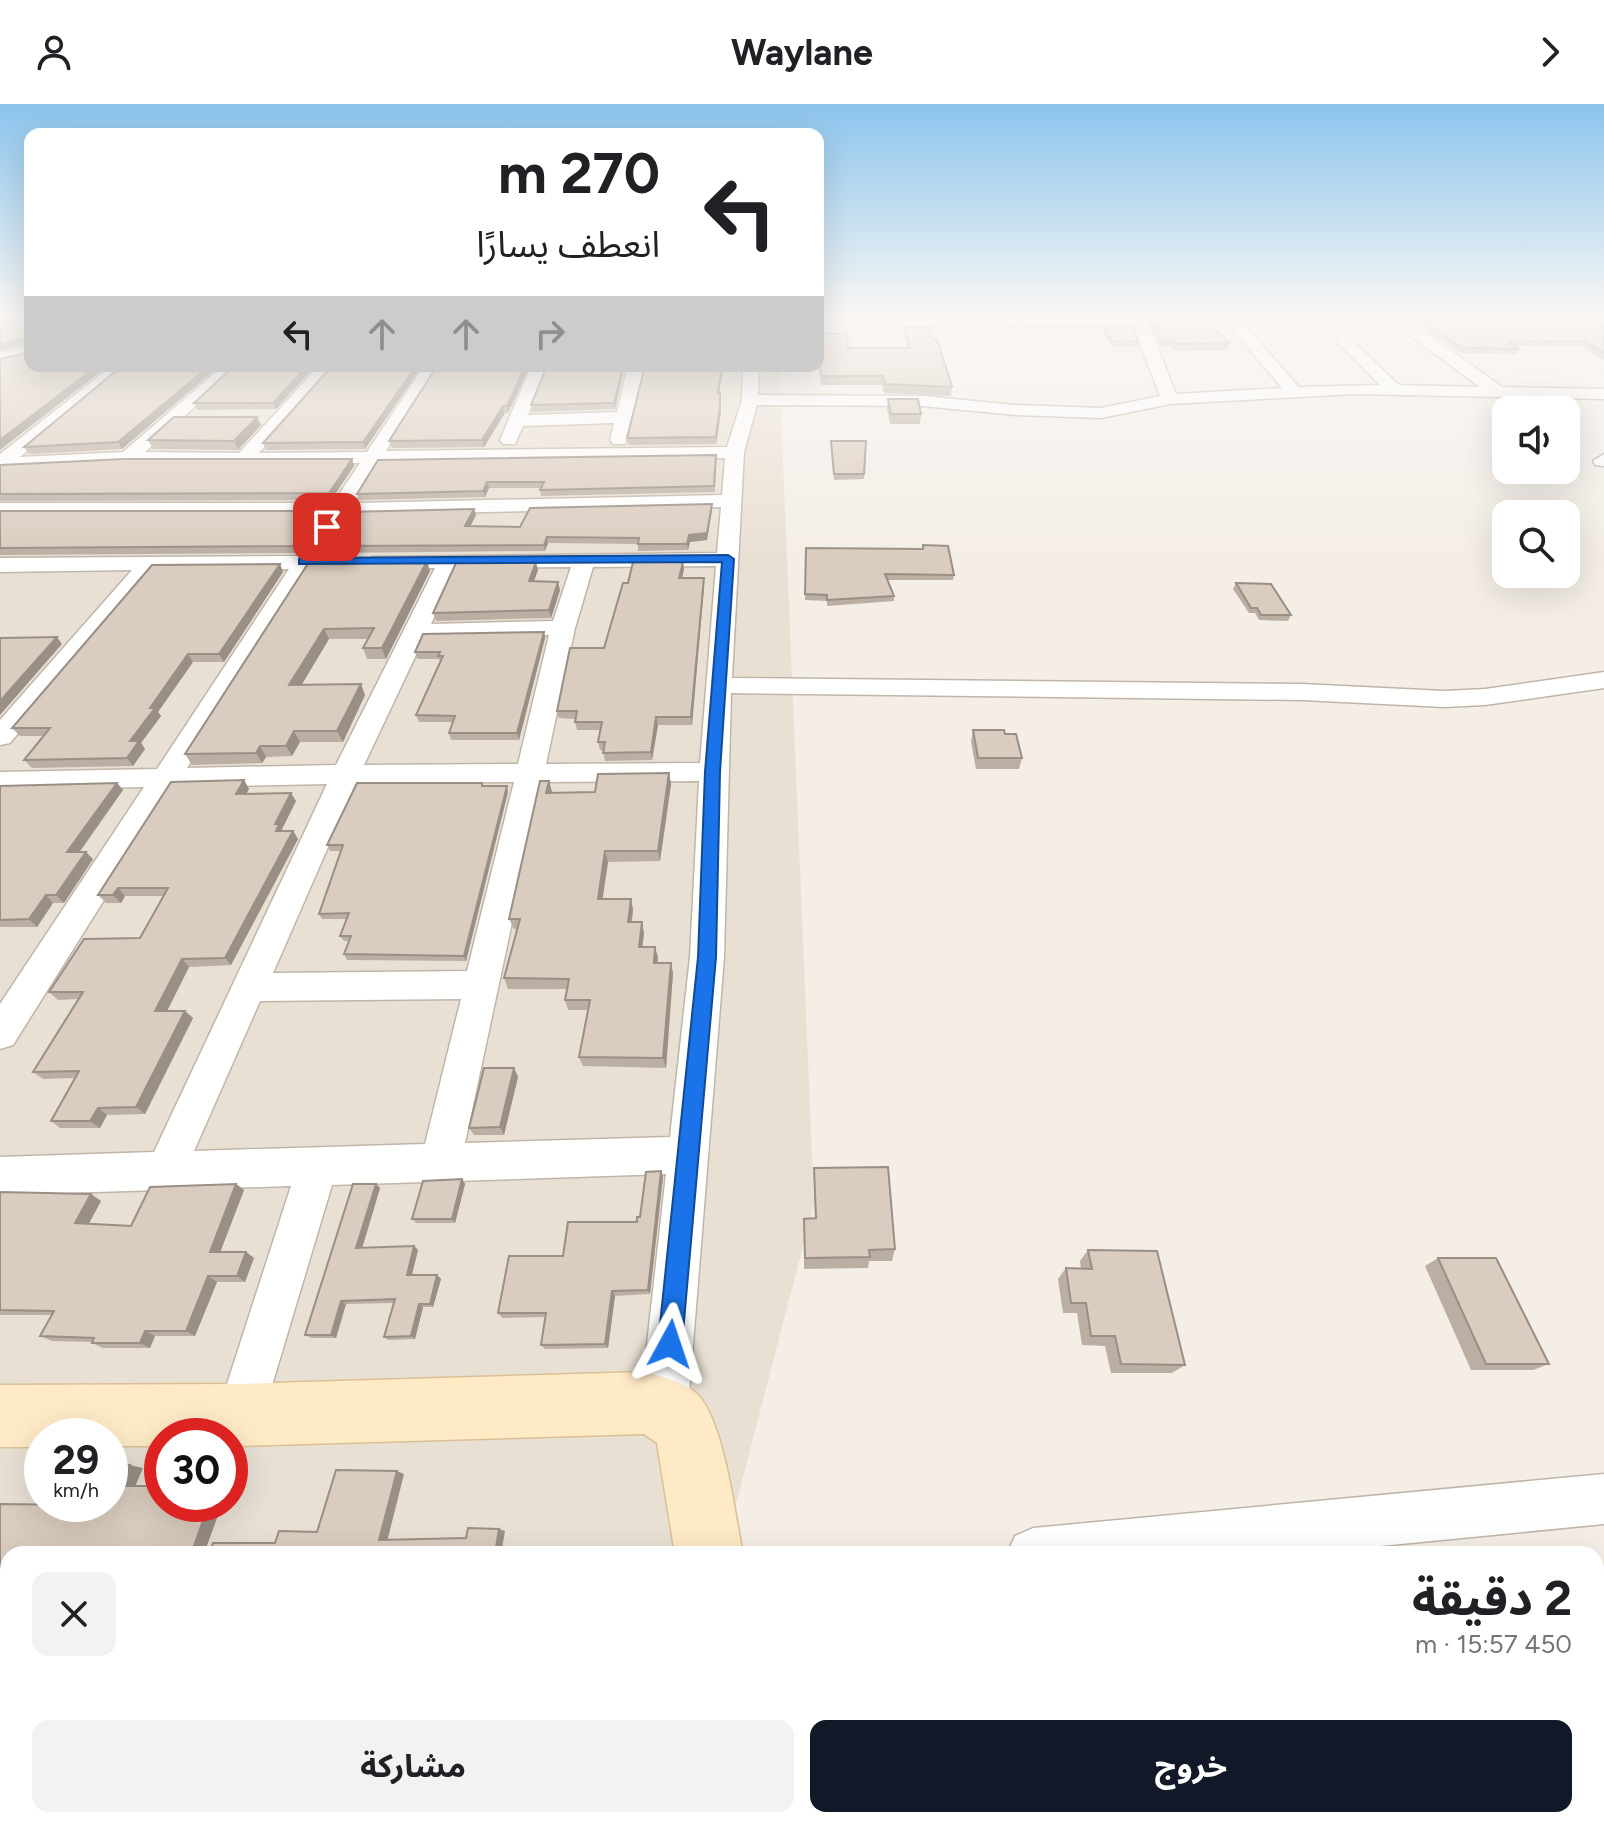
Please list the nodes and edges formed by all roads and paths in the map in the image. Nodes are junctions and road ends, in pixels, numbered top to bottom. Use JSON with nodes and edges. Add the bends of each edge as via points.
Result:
{"nodes":[{"id":1,"x":84,"y":396,"type":"edge"},
{"id":2,"x":196,"y":396,"type":"edge"},
{"id":3,"x":301,"y":396,"type":"edge"},
{"id":4,"x":412,"y":396,"type":"edge"},
{"id":5,"x":527,"y":396,"type":"edge"},
{"id":6,"x":629,"y":396,"type":"edge"},
{"id":7,"x":750,"y":396,"type":"edge"},
{"id":8,"x":1216,"y":396,"type":"edge"},
{"id":9,"x":1170,"y":399,"type":"joint"},
{"id":10,"x":750,"y":400,"type":"junction"},
{"id":11,"x":198,"y":417,"type":"edge"},
{"id":12,"x":255,"y":417,"type":"edge"},
{"id":13,"x":283,"y":417,"type":"junction"},
{"id":14,"x":624,"y":417,"type":"junction"},
{"id":15,"x":170,"y":418,"type":"junction"},
{"id":16,"x":517,"y":421,"type":"junction"},
{"id":17,"x":735,"y":452,"type":"junction"},
{"id":18,"x":615,"y":455,"type":"junction"},
{"id":19,"x":503,"y":456,"type":"junction"},
{"id":20,"x":128,"y":457,"type":"junction"},
{"id":21,"x":372,"y":457,"type":"junction"},
{"id":22,"x":244,"y":459,"type":"junction"},
{"id":23,"x":0,"y":463,"type":"edge"},
{"id":24,"x":733,"y":501,"type":"junction"},
{"id":25,"x":0,"y":509,"type":"edge"},
{"id":26,"x":339,"y":509,"type":"junction"},
{"id":27,"x":728,"y":559,"type":"junction"},
{"id":28,"x":584,"y":560,"type":"junction"},
{"id":29,"x":303,"y":562,"type":"junction"},
{"id":30,"x":449,"y":562,"type":"junction"},
{"id":31,"x":149,"y":564,"type":"junction"},
{"id":32,"x":11,"y":565,"type":"edge"},
{"id":33,"x":0,"y":584,"type":"edge"},
{"id":34,"x":563,"y":628,"type":"junction"},
{"id":35,"x":417,"y":631,"type":"junction"},
{"id":36,"x":1604,"y":680,"type":"edge"},
{"id":37,"x":719,"y":685,"type":"junction"},
{"id":38,"x":0,"y":737,"type":"edge"},
{"id":39,"x":532,"y":772,"type":"junction"},
{"id":40,"x":713,"y":772,"type":"junction"},
{"id":41,"x":346,"y":774,"type":"junction"},
{"id":42,"x":165,"y":777,"type":"junction"},
{"id":43,"x":0,"y":781,"type":"edge"},
{"id":44,"x":482,"y":985,"type":"junction"},
{"id":45,"x":249,"y":987,"type":"junction"},
{"id":46,"x":0,"y":1034,"type":"edge"},
{"id":47,"x":688,"y":1155,"type":"junction"},
{"id":48,"x":441,"y":1162,"type":"junction"},
{"id":49,"x":318,"y":1165,"type":"junction"},
{"id":50,"x":166,"y":1170,"type":"junction"},
{"id":51,"x":0,"y":1176,"type":"edge"},
{"id":52,"x":664,"y":1407,"type":"junction"},
{"id":53,"x":241,"y":1415,"type":"junction"},
{"id":54,"x":0,"y":1416,"type":"edge"},
{"id":55,"x":1604,"y":1499,"type":"edge"},
{"id":56,"x":708,"y":1546,"type":"edge"},
{"id":57,"x":1116,"y":1546,"type":"edge"}],
"edges":[{"from":1,"to":23,"type":"street"},
{"from":2,"to":15,"type":"street"},
{"from":3,"to":13,"type":"street"},
{"from":4,"to":21,"type":"street"},
{"from":5,"to":16,"type":"street"},
{"from":6,"to":14,"type":"street"},
{"from":7,"to":10,"type":"street"},
{"from":8,"to":9,"type":"street"},
{"from":9,"to":10,"type":"street","via":[[1101,413],[923,401]]},
{"from":10,"to":17,"type":"street"},
{"from":11,"to":15,"type":"street"},
{"from":12,"to":13,"type":"street"},
{"from":13,"to":22,"type":"street"},
{"from":14,"to":16,"type":"street"},
{"from":14,"to":18,"type":"street"},
{"from":15,"to":20,"type":"street"},
{"from":16,"to":19,"type":"street"},
{"from":17,"to":18,"type":"street"},
{"from":17,"to":24,"type":"street"},
{"from":18,"to":19,"type":"street"},
{"from":19,"to":21,"type":"street"},
{"from":20,"to":22,"type":"street"},
{"from":20,"to":23,"type":"street"},
{"from":21,"to":22,"type":"street"},
{"from":21,"to":26,"type":"street"},
{"from":24,"to":26,"type":"street"},
{"from":24,"to":27,"type":"street"},
{"from":25,"to":26,"type":"street"},
{"from":26,"to":29,"type":"street"},
{"from":27,"to":28,"type":"street"},
{"from":27,"to":37,"type":"street"},
{"from":28,"to":30,"type":"street"},
{"from":28,"to":34,"type":"street"},
{"from":29,"to":30,"type":"street"},
{"from":29,"to":31,"type":"street"},
{"from":29,"to":42,"type":"street"},
{"from":30,"to":35,"type":"street"},
{"from":31,"to":32,"type":"street"},
{"from":31,"to":38,"type":"street"},
{"from":32,"to":33,"type":"street"},
{"from":34,"to":35,"type":"street"},
{"from":34,"to":39,"type":"street"},
{"from":35,"to":41,"type":"street"},
{"from":36,"to":37,"type":"street","via":[[1444,699],[1302,692]]},
{"from":37,"to":40,"type":"street"},
{"from":39,"to":40,"type":"street"},
{"from":39,"to":41,"type":"street"},
{"from":39,"to":44,"type":"street"},
{"from":40,"to":47,"type":"street","via":[[707,957]]},
{"from":41,"to":42,"type":"street"},
{"from":41,"to":45,"type":"street"},
{"from":42,"to":43,"type":"street"},
{"from":42,"to":46,"type":"street"},
{"from":44,"to":45,"type":"street"},
{"from":44,"to":48,"type":"street"},
{"from":45,"to":50,"type":"street"},
{"from":47,"to":48,"type":"street"},
{"from":47,"to":52,"type":"street"},
{"from":48,"to":49,"type":"street"},
{"from":49,"to":50,"type":"street"},
{"from":49,"to":53,"type":"street"},
{"from":50,"to":51,"type":"street"},
{"from":52,"to":53,"type":"street","via":[[644,1403]]},
{"from":52,"to":56,"type":"street","via":[[678,1415],[687,1433]]},
{"from":53,"to":54,"type":"street"},
{"from":55,"to":57,"type":"street"}]}
